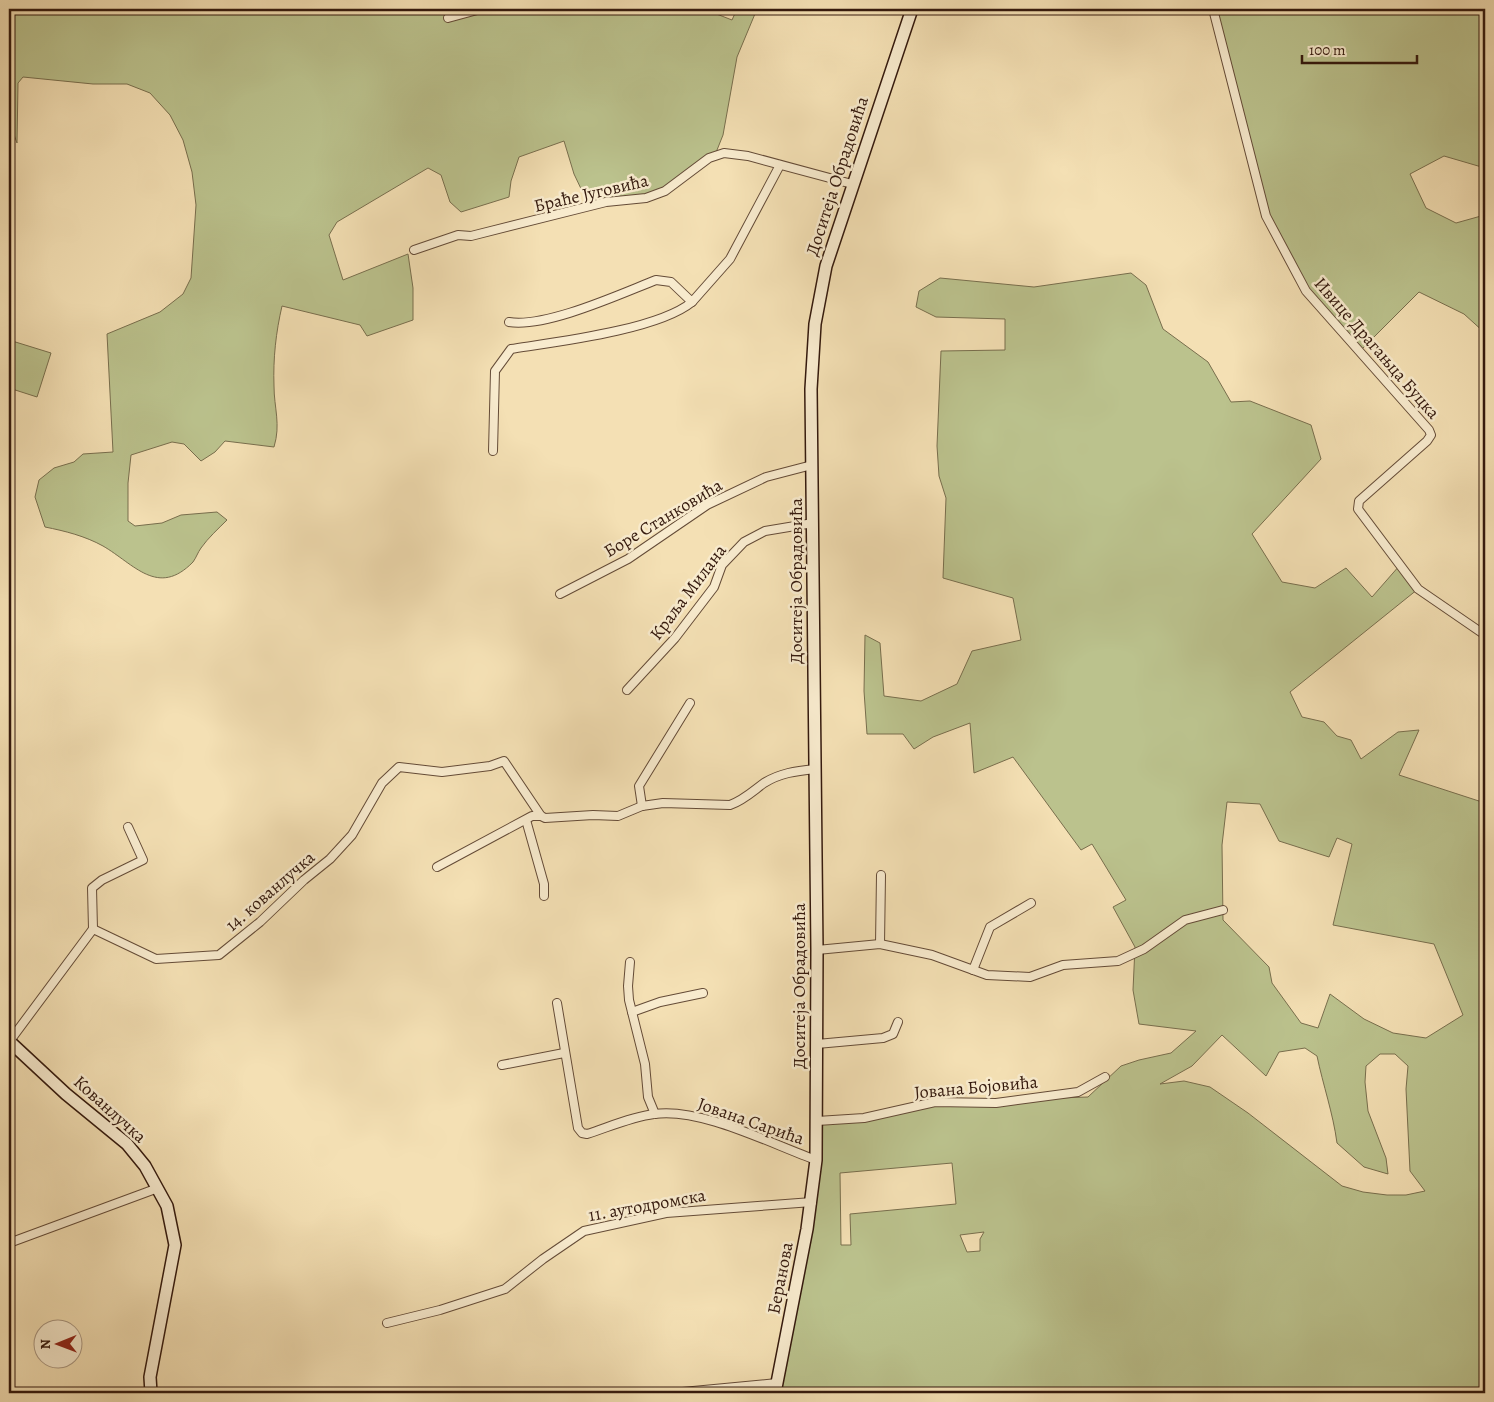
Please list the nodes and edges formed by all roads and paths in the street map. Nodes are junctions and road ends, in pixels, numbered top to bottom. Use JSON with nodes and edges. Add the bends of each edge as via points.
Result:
{"nodes":[{"id":1,"x":480,"y":9,"type":"edge"},
{"id":2,"x":912,"y":9,"type":"edge"},
{"id":3,"x":1213,"y":9,"type":"edge"},
{"id":4,"x":448,"y":18,"type":"dead end"},
{"id":5,"x":780,"y":165,"type":"junction"},
{"id":6,"x":852,"y":184,"type":"junction"},
{"id":7,"x":414,"y":250,"type":"dead end"},
{"id":8,"x":692,"y":302,"type":"junction"},
{"id":9,"x":509,"y":322,"type":"dead end"},
{"id":10,"x":493,"y":451,"type":"dead end"},
{"id":11,"x":812,"y":465,"type":"junction"},
{"id":12,"x":813,"y":523,"type":"junction"},
{"id":13,"x":560,"y":594,"type":"dead end"},
{"id":14,"x":1485,"y":635,"type":"edge"},
{"id":15,"x":627,"y":690,"type":"dead end"},
{"id":16,"x":690,"y":703,"type":"dead end"},
{"id":17,"x":814,"y":770,"type":"junction"},
{"id":18,"x":642,"y":806,"type":"junction"},
{"id":19,"x":541,"y":816,"type":"junction"},
{"id":20,"x":526,"y":820,"type":"junction"},
{"id":21,"x":128,"y":827,"type":"dead end"},
{"id":22,"x":437,"y":867,"type":"dead end"},
{"id":23,"x":881,"y":875,"type":"dead end"},
{"id":24,"x":544,"y":896,"type":"dead end"},
{"id":25,"x":1031,"y":903,"type":"dead end"},
{"id":26,"x":1222,"y":910,"type":"dead end"},
{"id":27,"x":94,"y":929,"type":"junction"},
{"id":28,"x":880,"y":944,"type":"junction"},
{"id":29,"x":817,"y":950,"type":"junction"},
{"id":30,"x":630,"y":962,"type":"dead end"},
{"id":31,"x":973,"y":970,"type":"junction"},
{"id":32,"x":703,"y":994,"type":"dead end"},
{"id":33,"x":557,"y":1003,"type":"dead end"},
{"id":34,"x":632,"y":1012,"type":"junction"},
{"id":35,"x":898,"y":1022,"type":"dead end"},
{"id":36,"x":9,"y":1042,"type":"edge"},
{"id":37,"x":817,"y":1044,"type":"junction"},
{"id":38,"x":564,"y":1052,"type":"junction"},
{"id":39,"x":502,"y":1065,"type":"dead end"},
{"id":40,"x":1105,"y":1077,"type":"dead end"},
{"id":41,"x":655,"y":1114,"type":"junction"},
{"id":42,"x":817,"y":1122,"type":"junction"},
{"id":43,"x":816,"y":1164,"type":"junction"},
{"id":44,"x":158,"y":1188,"type":"junction"},
{"id":45,"x":812,"y":1202,"type":"junction"},
{"id":46,"x":9,"y":1243,"type":"edge"},
{"id":47,"x":387,"y":1322,"type":"dead end"},
{"id":48,"x":776,"y":1388,"type":"edge"},
{"id":49,"x":151,"y":1393,"type":"edge"},
{"id":50,"x":672,"y":1393,"type":"edge"}],
"edges":[{"from":1,"to":4,"type":"street"},
{"from":2,"to":6,"type":"main road","name":"Доситеја Обрадовића"},
{"from":3,"to":14,"type":"street","name":"Ивице Драгањца Буцка","via":[[1266,216],[1306,291],[1429,430],[1427,441],[1360,501],[1358,509],[1418,589]]},
{"from":5,"to":6,"type":"street","name":"Браће Југовића"},
{"from":5,"to":7,"type":"street","name":"Браће Југовића","via":[[748,156],[715,155],[665,191],[646,198],[606,202],[472,236],[458,235]]},
{"from":5,"to":8,"type":"street","via":[[730,259]]},
{"from":6,"to":11,"type":"main road","name":"Доситеја Обрадовића","via":[[818,303],[812,362]]},
{"from":8,"to":9,"type":"street","via":[[670,282],[656,280],[550,317],[517,324]]},
{"from":8,"to":10,"type":"street","via":[[683,309],[636,327],[511,349],[495,371]]},
{"from":11,"to":12,"type":"main road","name":"Доситеја Обрадовића"},
{"from":11,"to":13,"type":"street","name":"Боре Станковића","via":[[766,477],[707,505],[628,559]]},
{"from":12,"to":15,"type":"street","name":"Краља Милана","via":[[765,531],[744,542],[722,565],[714,587],[675,638]]},
{"from":12,"to":17,"type":"main road","name":"Доситеја Обрадовића"},
{"from":16,"to":18,"type":"street","via":[[639,786]]},
{"from":17,"to":18,"type":"street","via":[[788,772],[730,805]]},
{"from":17,"to":29,"type":"main road","name":"Доситеја Обрадовића"},
{"from":18,"to":19,"type":"street","via":[[618,816]]},
{"from":19,"to":20,"type":"street"},
{"from":19,"to":27,"type":"street","name":"14. кованлучка","via":[[504,761],[442,772],[399,767],[382,783],[352,835],[330,859],[219,955],[156,959]]},
{"from":20,"to":22,"type":"street"},
{"from":20,"to":24,"type":"street","via":[[544,884]]},
{"from":21,"to":27,"type":"street","via":[[143,860],[92,888]]},
{"from":23,"to":28,"type":"street"},
{"from":25,"to":31,"type":"street","via":[[990,926]]},
{"from":26,"to":31,"type":"street","via":[[1185,920],[1144,949],[1118,962],[1062,965],[1030,977],[987,975]]},
{"from":27,"to":36,"type":"street"},
{"from":28,"to":29,"type":"street"},
{"from":28,"to":31,"type":"street","via":[[932,955]]},
{"from":29,"to":37,"type":"main road","name":"Доситеја Обрадовића"},
{"from":30,"to":34,"type":"street","via":[[628,986]]},
{"from":32,"to":34,"type":"street","via":[[660,1002]]},
{"from":33,"to":38,"type":"street","name":"Јована Сарића"},
{"from":34,"to":41,"type":"street","via":[[645,1064],[648,1097]]},
{"from":35,"to":37,"type":"street","via":[[893,1034],[883,1038]]},
{"from":36,"to":44,"type":"main road","name":"Кованлучка","via":[[127,1144]]},
{"from":37,"to":42,"type":"main road","name":"Доситеја Обрадовића"},
{"from":38,"to":39,"type":"street"},
{"from":38,"to":41,"type":"street","name":"Јована Сарића","via":[[578,1128],[582,1133]]},
{"from":40,"to":42,"type":"street","name":"Јована Бојовића","via":[[1078,1092],[996,1102],[935,1102],[864,1118]]},
{"from":41,"to":43,"type":"street","name":"Јована Сарића","via":[[690,1115]]},
{"from":42,"to":43,"type":"main road","name":"Доситеја Обрадовића"},
{"from":43,"to":45,"type":"main road","name":"Беранова"},
{"from":44,"to":46,"type":"street"},
{"from":44,"to":49,"type":"main road","name":"Кованлучка","via":[[167,1206],[174,1245],[150,1376]]},
{"from":45,"to":47,"type":"street","name":"11. аутодромска","via":[[666,1213],[584,1231],[506,1289]]},
{"from":45,"to":48,"type":"main road","name":"Беранова"},
{"from":48,"to":50,"type":"street"}]}
